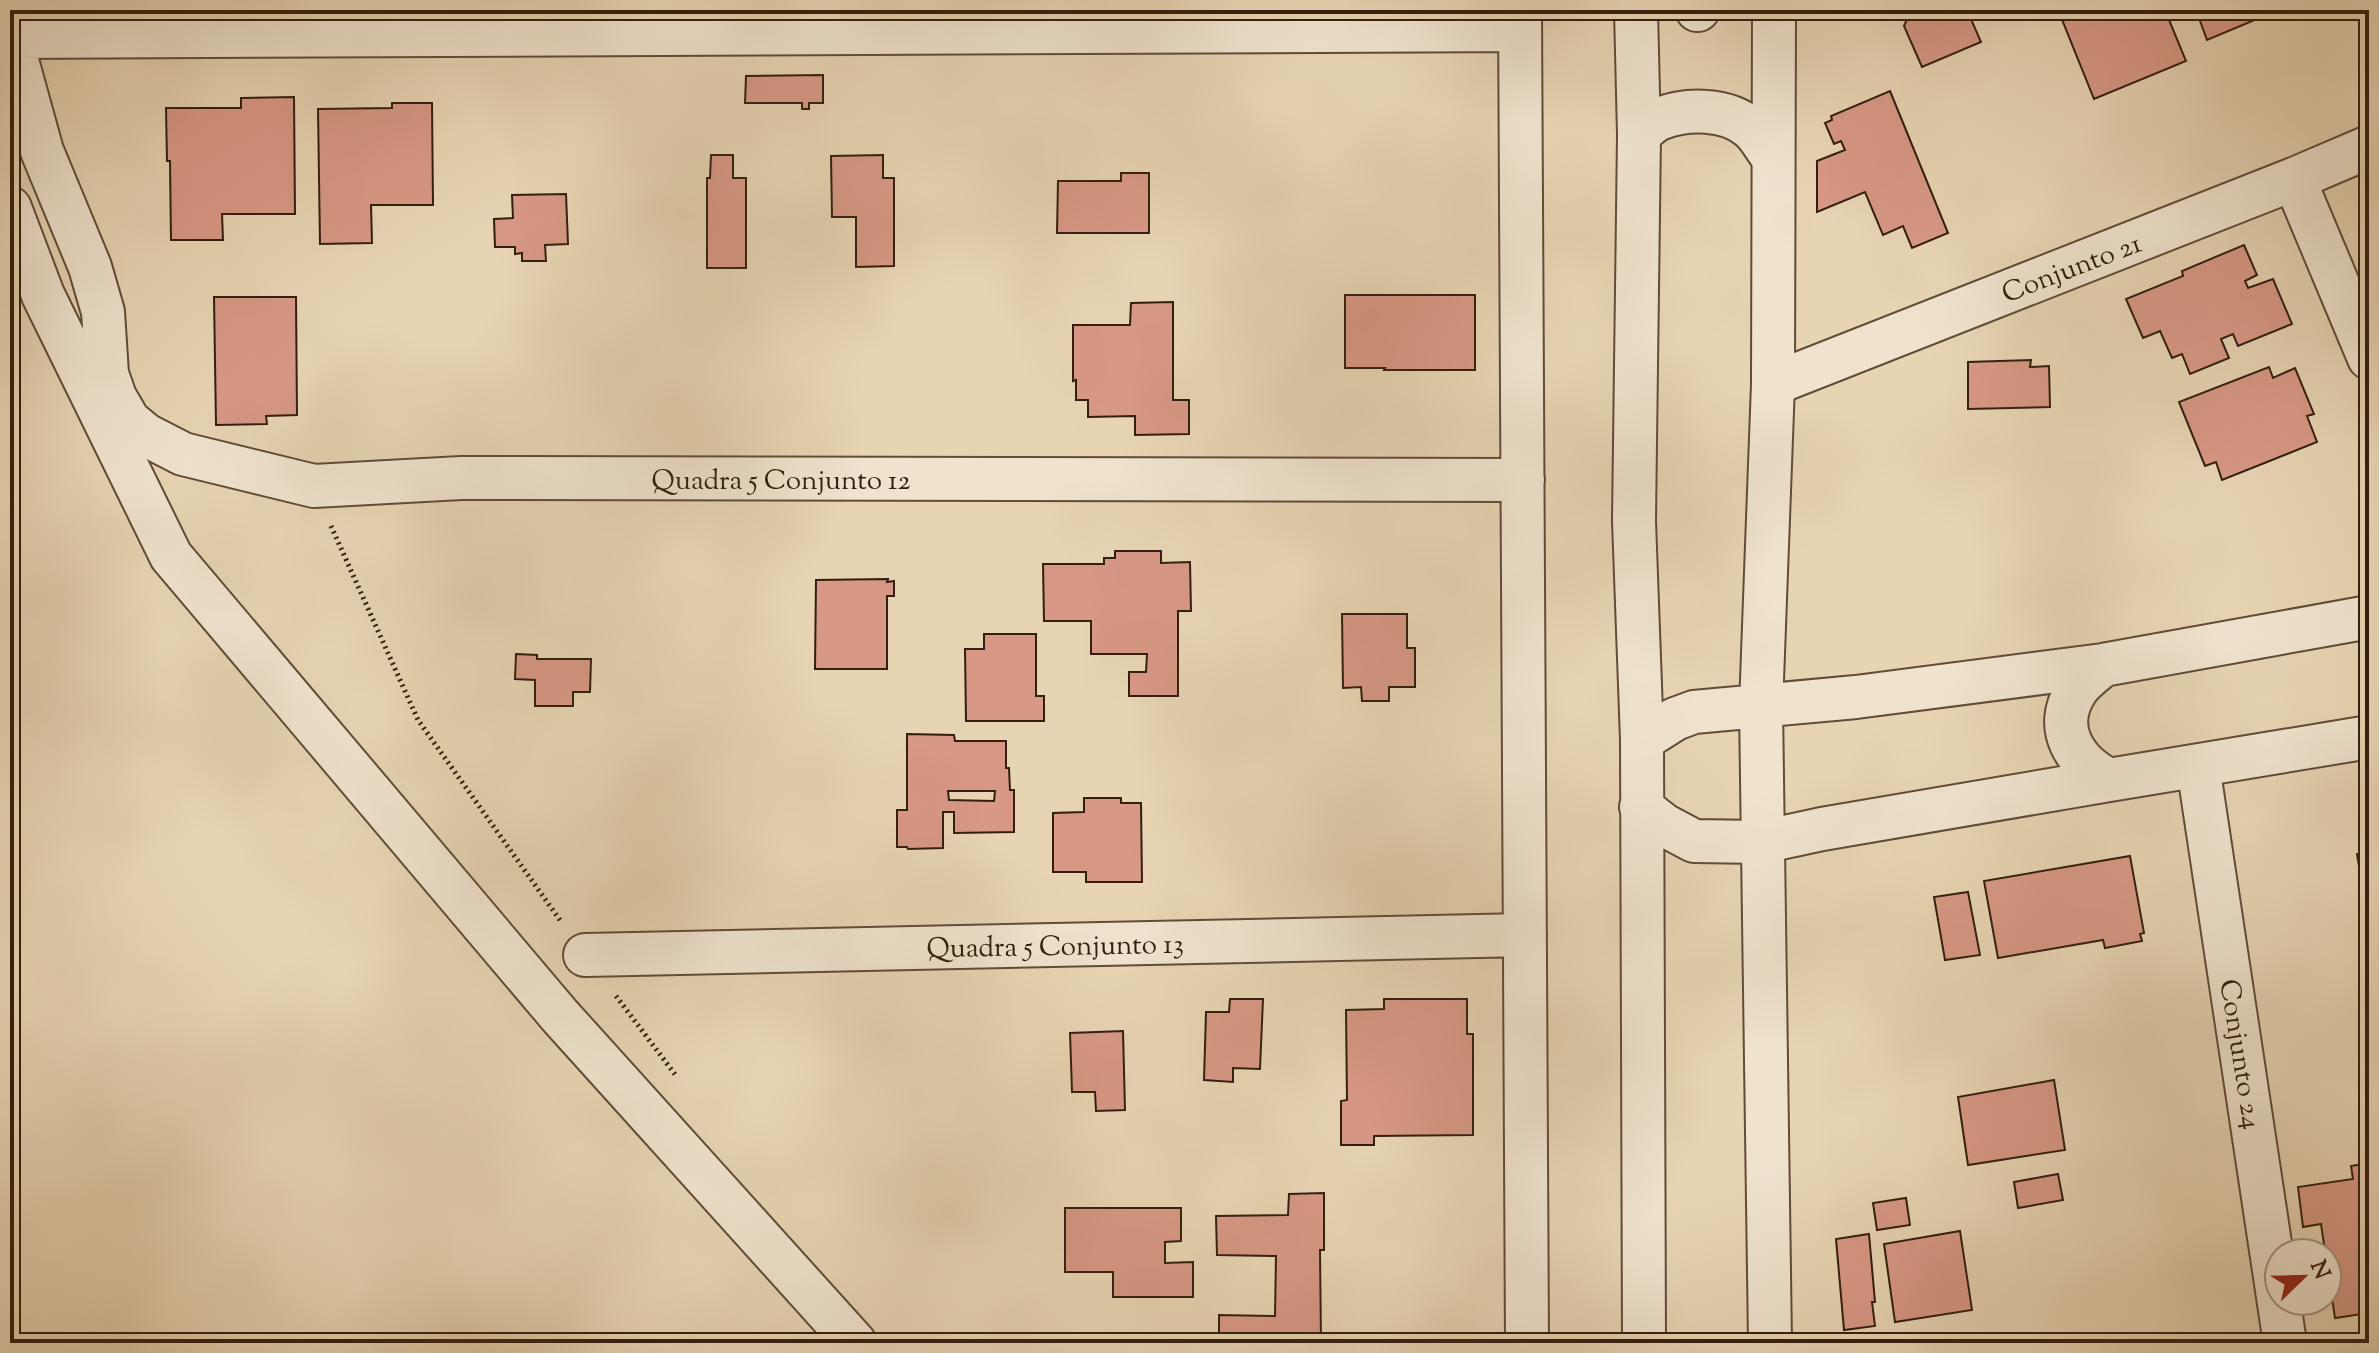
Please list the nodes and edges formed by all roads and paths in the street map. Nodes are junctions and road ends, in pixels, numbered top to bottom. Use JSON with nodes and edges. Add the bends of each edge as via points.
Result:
{"nodes":[{"id":1,"x":1636,"y":10,"type":"edge"},
{"id":2,"x":1774,"y":10,"type":"edge"},
{"id":3,"x":1520,"y":20,"type":"edge"},
{"id":4,"x":11,"y":36,"type":"edge"},
{"id":5,"x":1639,"y":135,"type":"junction"},
{"id":6,"x":2369,"y":147,"type":"edge"},
{"id":7,"x":1773,"y":158,"type":"junction"},
{"id":8,"x":2294,"y":179,"type":"junction"},
{"id":9,"x":10,"y":208,"type":"edge"},
{"id":10,"x":2369,"y":358,"type":"edge"},
{"id":11,"x":1773,"y":384,"type":"junction"},
{"id":12,"x":1523,"y":480,"type":"junction"},
{"id":13,"x":2369,"y":617,"type":"edge"},
{"id":14,"x":2103,"y":665,"type":"junction"},
{"id":15,"x":1761,"y":707,"type":"junction"},
{"id":16,"x":2369,"y":737,"type":"edge"},
{"id":17,"x":1642,"y":740,"type":"junction"},
{"id":18,"x":2198,"y":766,"type":"junction"},
{"id":19,"x":2109,"y":780,"type":"junction"},
{"id":20,"x":1641,"y":807,"type":"junction"},
{"id":21,"x":1762,"y":842,"type":"junction"},
{"id":22,"x":1525,"y":935,"type":"junction"},
{"id":23,"x":585,"y":955,"type":"dead end"},
{"id":24,"x":855,"y":1343,"type":"edge"},
{"id":25,"x":1527,"y":1343,"type":"edge"},
{"id":26,"x":1644,"y":1343,"type":"edge"},
{"id":27,"x":1770,"y":1343,"type":"edge"},
{"id":28,"x":2285,"y":1343,"type":"edge"}],
"edges":[{"from":1,"to":5,"type":"street"},
{"from":2,"to":7,"type":"street"},
{"from":3,"to":4,"type":"street"},
{"from":3,"to":12,"type":"street"},
{"from":4,"to":12,"type":"street","name":"Quadra 5 Conjunto 12","via":[[42,151],[103,312],[107,374],[115,397],[129,421],[183,454],[314,486],[461,478]]},
{"from":5,"to":7,"type":"street","via":[[1657,120],[1678,114],[1728,115],[1751,128]]},
{"from":5,"to":17,"type":"street","via":[[1634,521]]},
{"from":6,"to":8,"type":"street","name":"Conjunto 21"},
{"from":7,"to":11,"type":"street"},
{"from":8,"to":10,"type":"street"},
{"from":8,"to":11,"type":"street","name":"Conjunto 21"},
{"from":9,"to":24,"type":"street","via":[[43,295],[171,556],[560,1016]]},
{"from":11,"to":15,"type":"street"},
{"from":12,"to":22,"type":"street"},
{"from":13,"to":14,"type":"street"},
{"from":14,"to":15,"type":"street"},
{"from":14,"to":19,"type":"street","via":[[2076,691],[2066,726],[2079,760]]},
{"from":15,"to":17,"type":"street","via":[[1694,712]]},
{"from":15,"to":21,"type":"street"},
{"from":16,"to":18,"type":"street"},
{"from":17,"to":20,"type":"street"},
{"from":18,"to":19,"type":"street"},
{"from":18,"to":28,"type":"street","name":"Conjunto 24"},
{"from":19,"to":21,"type":"street"},
{"from":20,"to":21,"type":"street","via":[[1694,841]]},
{"from":20,"to":26,"type":"street"},
{"from":21,"to":27,"type":"street"},
{"from":22,"to":23,"type":"street","name":"Quadra 5 Conjunto 13"},
{"from":22,"to":25,"type":"street"}]}
